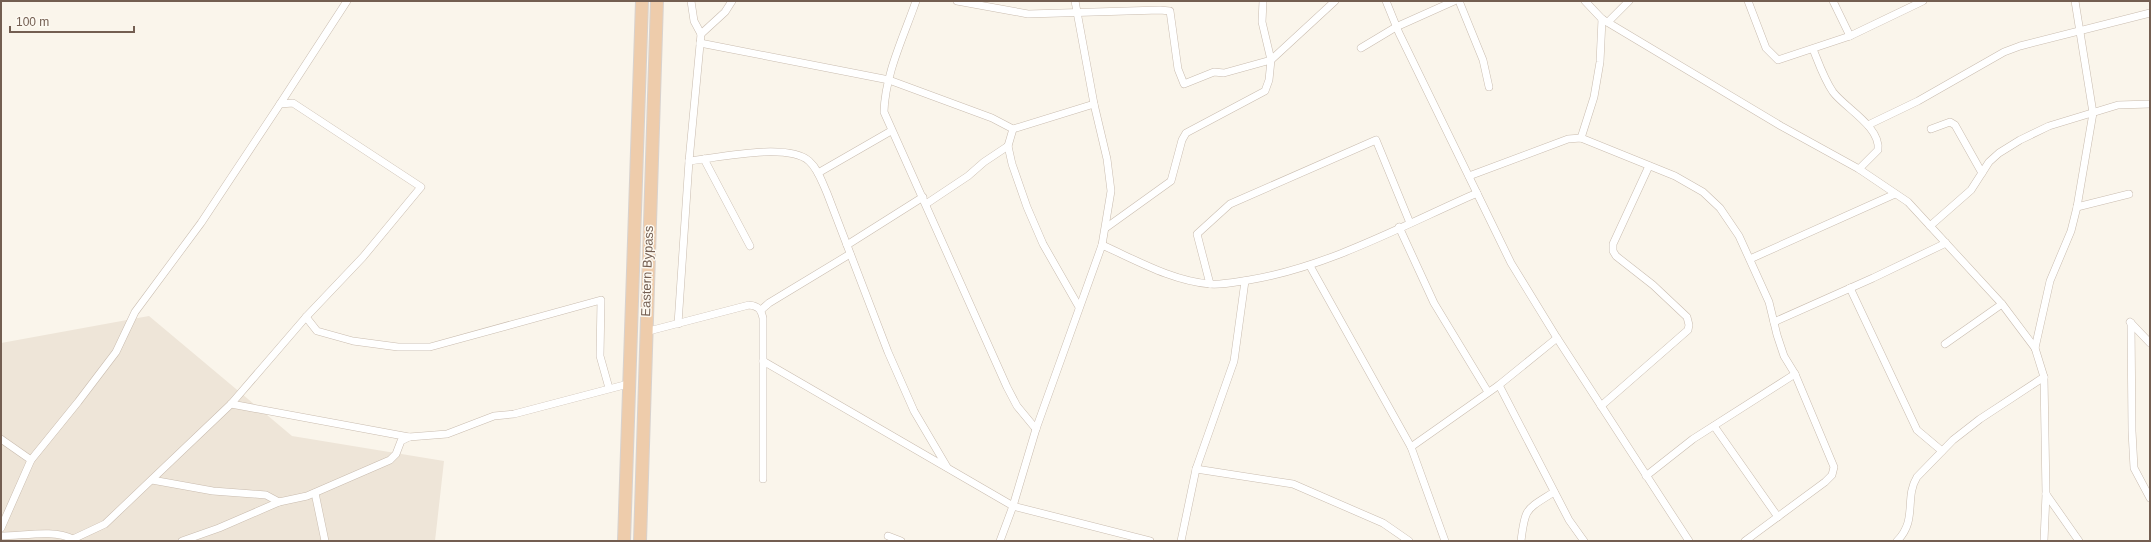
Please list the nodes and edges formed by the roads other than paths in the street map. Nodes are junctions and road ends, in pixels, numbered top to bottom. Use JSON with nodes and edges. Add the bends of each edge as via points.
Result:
{"nodes":[{"id":1,"x":347,"y":1,"type":"edge"},
{"id":2,"x":642,"y":1,"type":"edge"},
{"id":3,"x":657,"y":1,"type":"edge"},
{"id":4,"x":691,"y":1,"type":"edge"},
{"id":5,"x":732,"y":1,"type":"edge"},
{"id":6,"x":916,"y":1,"type":"edge"},
{"id":7,"x":957,"y":1,"type":"edge"},
{"id":8,"x":1075,"y":1,"type":"edge"},
{"id":9,"x":1263,"y":1,"type":"edge"},
{"id":10,"x":1335,"y":1,"type":"edge"},
{"id":11,"x":1386,"y":1,"type":"edge"},
{"id":12,"x":1454,"y":1,"type":"edge"},
{"id":13,"x":1459,"y":1,"type":"edge"},
{"id":14,"x":1585,"y":1,"type":"edge"},
{"id":15,"x":1629,"y":1,"type":"edge"},
{"id":16,"x":1748,"y":1,"type":"edge"},
{"id":17,"x":1833,"y":1,"type":"edge"},
{"id":18,"x":2074,"y":1,"type":"edge"},
{"id":19,"x":1920,"y":2,"type":"edge"},
{"id":20,"x":1076,"y":13,"type":"junction"},
{"id":21,"x":2150,"y":13,"type":"edge"},
{"id":22,"x":1605,"y":20,"type":"junction"},
{"id":23,"x":1396,"y":27,"type":"junction"},
{"id":24,"x":2080,"y":30,"type":"junction"},
{"id":25,"x":701,"y":34,"type":"junction"},
{"id":26,"x":1850,"y":36,"type":"junction"},
{"id":27,"x":700,"y":43,"type":"junction"},
{"id":28,"x":1361,"y":48,"type":"dead end"},
{"id":29,"x":1813,"y":49,"type":"junction"},
{"id":30,"x":1271,"y":60,"type":"junction"},
{"id":31,"x":889,"y":80,"type":"junction"},
{"id":32,"x":1489,"y":87,"type":"dead end"},
{"id":33,"x":280,"y":104,"type":"junction"},
{"id":34,"x":1094,"y":104,"type":"junction"},
{"id":35,"x":2150,"y":104,"type":"edge"},
{"id":36,"x":2093,"y":113,"type":"junction"},
{"id":37,"x":1868,"y":125,"type":"junction"},
{"id":38,"x":1013,"y":129,"type":"junction"},
{"id":39,"x":1931,"y":129,"type":"dead end"},
{"id":40,"x":891,"y":131,"type":"junction"},
{"id":41,"x":1581,"y":138,"type":"junction"},
{"id":42,"x":1008,"y":146,"type":"junction"},
{"id":43,"x":704,"y":159,"type":"junction"},
{"id":44,"x":689,"y":161,"type":"junction"},
{"id":45,"x":1649,"y":166,"type":"junction"},
{"id":46,"x":1859,"y":169,"type":"junction"},
{"id":47,"x":818,"y":173,"type":"junction"},
{"id":48,"x":1982,"y":173,"type":"junction"},
{"id":49,"x":1470,"y":176,"type":"junction"},
{"id":50,"x":1477,"y":193,"type":"junction"},
{"id":51,"x":1895,"y":194,"type":"junction"},
{"id":52,"x":2129,"y":194,"type":"dead end"},
{"id":53,"x":923,"y":197,"type":"junction"},
{"id":54,"x":926,"y":204,"type":"junction"},
{"id":55,"x":2077,"y":207,"type":"junction"},
{"id":56,"x":1410,"y":223,"type":"junction"},
{"id":57,"x":1930,"y":226,"type":"junction"},
{"id":58,"x":1107,"y":227,"type":"junction"},
{"id":59,"x":1399,"y":227,"type":"junction"},
{"id":60,"x":1946,"y":243,"type":"junction"},
{"id":61,"x":847,"y":245,"type":"junction"},
{"id":62,"x":1102,"y":245,"type":"junction"},
{"id":63,"x":750,"y":246,"type":"dead end"},
{"id":64,"x":850,"y":254,"type":"junction"},
{"id":65,"x":1750,"y":259,"type":"junction"},
{"id":66,"x":1310,"y":266,"type":"junction"},
{"id":67,"x":1245,"y":281,"type":"junction"},
{"id":68,"x":1210,"y":284,"type":"junction"},
{"id":69,"x":1850,"y":288,"type":"junction"},
{"id":70,"x":2002,"y":304,"type":"junction"},
{"id":71,"x":1079,"y":308,"type":"junction"},
{"id":72,"x":761,"y":310,"type":"junction"},
{"id":73,"x":306,"y":318,"type":"junction"},
{"id":74,"x":1774,"y":322,"type":"junction"},
{"id":75,"x":678,"y":324,"type":"junction"},
{"id":76,"x":645,"y":332,"type":"junction"},
{"id":77,"x":1557,"y":338,"type":"junction"},
{"id":78,"x":2150,"y":343,"type":"edge"},
{"id":79,"x":1945,"y":344,"type":"dead end"},
{"id":80,"x":2035,"y":348,"type":"junction"},
{"id":81,"x":763,"y":361,"type":"junction"},
{"id":82,"x":1795,"y":374,"type":"junction"},
{"id":83,"x":2044,"y":377,"type":"junction"},
{"id":84,"x":628,"y":384,"type":"junction"},
{"id":85,"x":1499,"y":385,"type":"junction"},
{"id":86,"x":609,"y":388,"type":"junction"},
{"id":87,"x":1488,"y":392,"type":"junction"},
{"id":88,"x":231,"y":404,"type":"junction"},
{"id":89,"x":1601,"y":406,"type":"junction"},
{"id":90,"x":1714,"y":426,"type":"junction"},
{"id":91,"x":1036,"y":429,"type":"junction"},
{"id":92,"x":409,"y":436,"type":"junction"},
{"id":93,"x":1,"y":439,"type":"edge"},
{"id":94,"x":1411,"y":447,"type":"junction"},
{"id":95,"x":1942,"y":451,"type":"junction"},
{"id":96,"x":31,"y":460,"type":"junction"},
{"id":97,"x":947,"y":467,"type":"junction"},
{"id":98,"x":1196,"y":469,"type":"junction"},
{"id":99,"x":1646,"y":476,"type":"junction"},
{"id":100,"x":763,"y":479,"type":"dead end"},
{"id":101,"x":152,"y":480,"type":"junction"},
{"id":102,"x":1554,"y":492,"type":"junction"},
{"id":103,"x":315,"y":493,"type":"junction"},
{"id":104,"x":2046,"y":494,"type":"junction"},
{"id":105,"x":2150,"y":498,"type":"edge"},
{"id":106,"x":279,"y":502,"type":"junction"},
{"id":107,"x":1013,"y":506,"type":"junction"},
{"id":108,"x":1778,"y":517,"type":"junction"},
{"id":109,"x":1,"y":528,"type":"edge"},
{"id":110,"x":1,"y":536,"type":"edge"},
{"id":111,"x":888,"y":536,"type":"dead end"},
{"id":112,"x":73,"y":540,"type":"edge"},
{"id":113,"x":1749,"y":540,"type":"edge"},
{"id":114,"x":182,"y":541,"type":"edge"},
{"id":115,"x":324,"y":541,"type":"edge"},
{"id":116,"x":624,"y":541,"type":"edge"},
{"id":117,"x":640,"y":541,"type":"edge"},
{"id":118,"x":901,"y":541,"type":"edge"},
{"id":119,"x":1000,"y":541,"type":"edge"},
{"id":120,"x":1150,"y":541,"type":"edge"},
{"id":121,"x":1181,"y":541,"type":"edge"},
{"id":122,"x":1409,"y":541,"type":"edge"},
{"id":123,"x":1445,"y":541,"type":"edge"},
{"id":124,"x":1521,"y":541,"type":"edge"},
{"id":125,"x":1584,"y":541,"type":"edge"},
{"id":126,"x":1689,"y":541,"type":"edge"},
{"id":127,"x":1897,"y":541,"type":"edge"},
{"id":128,"x":2044,"y":541,"type":"edge"},
{"id":129,"x":2079,"y":541,"type":"edge"}],
"edges":[{"from":1,"to":33,"type":"street"},
{"from":2,"to":84,"type":"highway","name":"Eastern Bypass"},
{"from":3,"to":76,"type":"highway","name":"Eastern Bypass"},
{"from":4,"to":25,"type":"street","via":[[694,21]]},
{"from":5,"to":25,"type":"street","via":[[725,12]]},
{"from":6,"to":31,"type":"street"},
{"from":7,"to":20,"type":"street","via":[[1028,14]]},
{"from":8,"to":20,"type":"street"},
{"from":9,"to":30,"type":"street","via":[[1262,22]]},
{"from":10,"to":30,"type":"street"},
{"from":11,"to":23,"type":"street"},
{"from":12,"to":23,"type":"street"},
{"from":13,"to":32,"type":"street","via":[[1483,60]]},
{"from":14,"to":22,"type":"street"},
{"from":15,"to":22,"type":"street"},
{"from":16,"to":29,"type":"street","via":[[1766,48],[1778,60]]},
{"from":17,"to":26,"type":"street"},
{"from":18,"to":24,"type":"street"},
{"from":19,"to":26,"type":"street"},
{"from":20,"to":30,"type":"street","via":[[1170,11],[1178,69],[1184,84],[1214,72],[1224,73]]},
{"from":20,"to":34,"type":"street"},
{"from":21,"to":24,"type":"street"},
{"from":22,"to":41,"type":"street","via":[[1595,90]]},
{"from":22,"to":46,"type":"street","via":[[1780,126]]},
{"from":23,"to":28,"type":"street"},
{"from":23,"to":49,"type":"street"},
{"from":24,"to":36,"type":"street"},
{"from":24,"to":37,"type":"street","via":[[2004,52],[1918,101]]},
{"from":25,"to":27,"type":"street"},
{"from":26,"to":29,"type":"street"},
{"from":27,"to":31,"type":"street"},
{"from":27,"to":44,"type":"street"},
{"from":29,"to":37,"type":"street","via":[[1835,94]]},
{"from":30,"to":58,"type":"street","via":[[1270,80],[1265,91],[1186,133],[1170,181]]},
{"from":31,"to":38,"type":"street","via":[[992,118]]},
{"from":31,"to":40,"type":"street","via":[[884,95],[884,112]]},
{"from":33,"to":73,"type":"street","via":[[294,103],[421,187],[363,257]]},
{"from":33,"to":96,"type":"street","via":[[200,223],[135,312],[116,352]]},
{"from":34,"to":38,"type":"street"},
{"from":34,"to":58,"type":"street","via":[[1107,159],[1111,191]]},
{"from":35,"to":36,"type":"street","via":[[2118,105]]},
{"from":36,"to":48,"type":"street","via":[[2049,126],[2020,140],[1999,153]]},
{"from":36,"to":55,"type":"street"},
{"from":37,"to":46,"type":"street","via":[[1877,141],[1878,150]]},
{"from":38,"to":42,"type":"street"},
{"from":39,"to":48,"type":"street","via":[[1950,122],[1956,125]]},
{"from":40,"to":47,"type":"street"},
{"from":40,"to":53,"type":"street"},
{"from":41,"to":45,"type":"street"},
{"from":41,"to":49,"type":"street","via":[[1568,139]]},
{"from":42,"to":54,"type":"street"},
{"from":42,"to":71,"type":"street","via":[[1027,207],[1043,244]]},
{"from":43,"to":44,"type":"street"},
{"from":43,"to":47,"type":"street","via":[[782,152],[799,155]]},
{"from":43,"to":63,"type":"street"},
{"from":44,"to":75,"type":"street"},
{"from":45,"to":65,"type":"street","via":[[1675,176],[1703,192],[1739,236]]},
{"from":45,"to":89,"type":"street","via":[[1613,244],[1613,251],[1687,317],[1688,330]]},
{"from":46,"to":51,"type":"street"},
{"from":47,"to":61,"type":"street"},
{"from":48,"to":57,"type":"street","via":[[1971,190]]},
{"from":49,"to":50,"type":"street"},
{"from":50,"to":56,"type":"street"},
{"from":50,"to":77,"type":"street","via":[[1511,263]]},
{"from":51,"to":57,"type":"street","via":[[1908,202]]},
{"from":51,"to":65,"type":"street"},
{"from":52,"to":55,"type":"street"},
{"from":53,"to":54,"type":"street"},
{"from":53,"to":61,"type":"street"},
{"from":54,"to":91,"type":"street","via":[[1007,387],[1017,406]]},
{"from":55,"to":80,"type":"street","via":[[2071,231],[2050,281]]},
{"from":56,"to":59,"type":"street"},
{"from":56,"to":68,"type":"street","via":[[1376,140],[1230,204],[1218,213],[1198,234]]},
{"from":57,"to":60,"type":"street"},
{"from":58,"to":62,"type":"street"},
{"from":59,"to":66,"type":"street"},
{"from":59,"to":87,"type":"street","via":[[1434,303]]},
{"from":60,"to":69,"type":"street"},
{"from":60,"to":70,"type":"street"},
{"from":61,"to":64,"type":"street"},
{"from":62,"to":68,"type":"street","via":[[1178,278]]},
{"from":62,"to":71,"type":"street"},
{"from":64,"to":72,"type":"street"},
{"from":64,"to":97,"type":"street","via":[[914,411]]},
{"from":65,"to":74,"type":"street","via":[[1770,302]]},
{"from":66,"to":67,"type":"street"},
{"from":66,"to":94,"type":"street"},
{"from":67,"to":68,"type":"street"},
{"from":67,"to":98,"type":"street","via":[[1234,361]]},
{"from":69,"to":74,"type":"street"},
{"from":69,"to":95,"type":"street","via":[[1917,430]]},
{"from":70,"to":79,"type":"street"},
{"from":70,"to":80,"type":"street"},
{"from":71,"to":91,"type":"street"},
{"from":72,"to":75,"type":"street","via":[[756,305],[749,305]]},
{"from":72,"to":81,"type":"street"},
{"from":73,"to":86,"type":"street","via":[[317,331],[353,341],[398,347],[430,347],[601,300],[600,356]]},
{"from":73,"to":88,"type":"street"},
{"from":74,"to":82,"type":"street","via":[[1784,356]]},
{"from":75,"to":76,"type":"street"},
{"from":76,"to":117,"type":"highway","name":"Eastern Bypass"},
{"from":77,"to":85,"type":"street"},
{"from":77,"to":89,"type":"street"},
{"from":78,"to":105,"type":"street","via":[[2130,322],[2134,468]]},
{"from":80,"to":83,"type":"street"},
{"from":81,"to":97,"type":"street"},
{"from":81,"to":100,"type":"street"},
{"from":82,"to":90,"type":"street"},
{"from":82,"to":108,"type":"street","via":[[1834,467],[1832,475],[1825,482]]},
{"from":83,"to":95,"type":"street","via":[[1980,420]]},
{"from":83,"to":104,"type":"street"},
{"from":84,"to":86,"type":"street"},
{"from":84,"to":116,"type":"highway","name":"Eastern Bypass"},
{"from":85,"to":87,"type":"street"},
{"from":85,"to":102,"type":"street"},
{"from":86,"to":92,"type":"street","via":[[514,414],[494,416],[447,434]]},
{"from":87,"to":94,"type":"street"},
{"from":88,"to":92,"type":"street"},
{"from":88,"to":101,"type":"street"},
{"from":89,"to":99,"type":"street"},
{"from":90,"to":99,"type":"street"},
{"from":90,"to":108,"type":"street"},
{"from":91,"to":107,"type":"street"},
{"from":92,"to":103,"type":"street","via":[[402,441],[390,460]]},
{"from":93,"to":96,"type":"street"},
{"from":94,"to":123,"type":"street"},
{"from":95,"to":127,"type":"street","via":[[1914,483],[1909,522],[1906,532]]},
{"from":96,"to":109,"type":"street"},
{"from":97,"to":107,"type":"street"},
{"from":98,"to":121,"type":"street"},
{"from":98,"to":122,"type":"street","via":[[1293,484],[1383,523]]},
{"from":99,"to":126,"type":"street"},
{"from":101,"to":106,"type":"street","via":[[213,492],[266,495]]},
{"from":101,"to":112,"type":"street","via":[[105,524]]},
{"from":102,"to":124,"type":"street","via":[[1527,511]]},
{"from":102,"to":125,"type":"street"},
{"from":103,"to":106,"type":"street"},
{"from":103,"to":115,"type":"street"},
{"from":104,"to":128,"type":"street"},
{"from":104,"to":129,"type":"street"},
{"from":106,"to":114,"type":"street"},
{"from":107,"to":119,"type":"street"},
{"from":107,"to":120,"type":"street"},
{"from":108,"to":113,"type":"street"},
{"from":110,"to":112,"type":"street","via":[[54,534],[66,535]]},
{"from":111,"to":118,"type":"street"}]}
